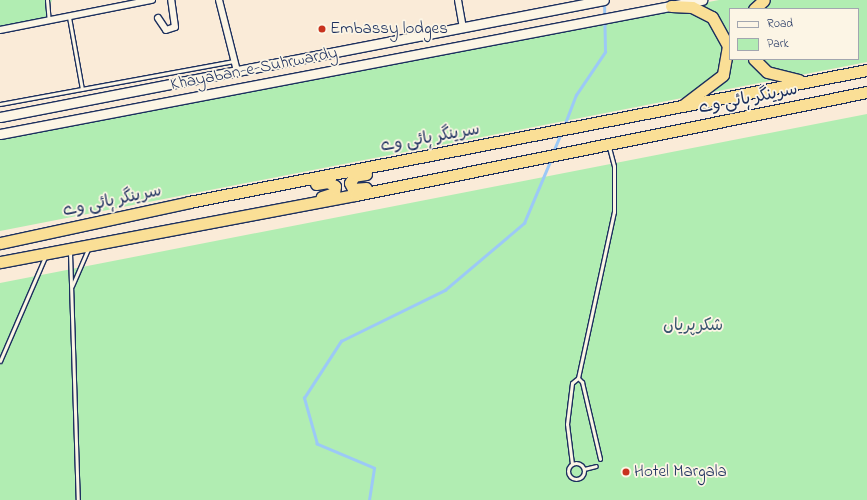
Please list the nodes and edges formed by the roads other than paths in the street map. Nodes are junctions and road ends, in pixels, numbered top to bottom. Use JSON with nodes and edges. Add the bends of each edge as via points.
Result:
{"nodes":[{"id":1,"x":47,"y":0,"type":"edge"},
{"id":2,"x":152,"y":0,"type":"edge"},
{"id":3,"x":171,"y":0,"type":"edge"},
{"id":4,"x":219,"y":0,"type":"edge"},
{"id":5,"x":458,"y":0,"type":"edge"},
{"id":6,"x":604,"y":0,"type":"edge"},
{"id":7,"x":702,"y":0,"type":"edge"},
{"id":8,"x":764,"y":0,"type":"edge"},
{"id":9,"x":671,"y":6,"type":"junction"},
{"id":10,"x":755,"y":8,"type":"edge"},
{"id":11,"x":559,"y":9,"type":"junction"},
{"id":12,"x":69,"y":17,"type":"junction"},
{"id":13,"x":158,"y":18,"type":"dead end"},
{"id":14,"x":49,"y":21,"type":"junction"},
{"id":15,"x":562,"y":26,"type":"junction"},
{"id":16,"x":463,"y":27,"type":"junction"},
{"id":17,"x":0,"y":30,"type":"edge"},
{"id":18,"x":755,"y":60,"type":"edge"},
{"id":19,"x":235,"y":61,"type":"junction"},
{"id":20,"x":867,"y":70,"type":"edge"},
{"id":21,"x":237,"y":71,"type":"junction"},
{"id":22,"x":811,"y":81,"type":"junction"},
{"id":23,"x":82,"y":89,"type":"junction"},
{"id":24,"x":867,"y":92,"type":"edge"},
{"id":25,"x":0,"y":104,"type":"edge"},
{"id":26,"x":70,"y":105,"type":"junction"},
{"id":27,"x":676,"y":109,"type":"junction"},
{"id":28,"x":0,"y":117,"type":"edge"},
{"id":29,"x":72,"y":120,"type":"junction"},
{"id":30,"x":0,"y":134,"type":"edge"},
{"id":31,"x":608,"y":143,"type":"junction"},
{"id":32,"x":491,"y":145,"type":"junction"},
{"id":33,"x":510,"y":164,"type":"junction"},
{"id":34,"x":190,"y":202,"type":"junction"},
{"id":35,"x":178,"y":229,"type":"junction"},
{"id":36,"x":0,"y":243,"type":"edge"},
{"id":37,"x":91,"y":244,"type":"junction"},
{"id":38,"x":70,"y":248,"type":"junction"},
{"id":39,"x":47,"y":252,"type":"junction"},
{"id":40,"x":0,"y":262,"type":"edge"},
{"id":41,"x":71,"y":287,"type":"junction"},
{"id":42,"x":0,"y":362,"type":"edge"},
{"id":43,"x":578,"y":378,"type":"junction"},
{"id":44,"x":600,"y":459,"type":"dead end"},
{"id":45,"x":572,"y":464,"type":"junction"},
{"id":46,"x":596,"y":466,"type":"dead end"},
{"id":47,"x":584,"y":469,"type":"junction"},
{"id":48,"x":78,"y":500,"type":"edge"}],
"edges":[{"from":1,"to":14,"type":"lane"},
{"from":2,"to":12,"type":"street"},
{"from":3,"to":13,"type":"street","via":[[175,27],[166,30]]},
{"from":4,"to":19,"type":"street"},
{"from":5,"to":16,"type":"street"},
{"from":6,"to":11,"type":"main road","name":"Khayaban-e-Suhrwardy"},
{"from":7,"to":9,"type":"main road","name":"Khayaban-e-Suhrwardy"},
{"from":8,"to":10,"type":"highway"},
{"from":9,"to":15,"type":"main road","name":"Khayaban-e-Suhrwardy"},
{"from":9,"to":27,"type":"highway","via":[[692,7],[712,17],[725,35],[729,57],[727,68],[715,84]]},
{"from":11,"to":15,"type":"main road"},
{"from":11,"to":16,"type":"main road","name":"Khayaban-e-Suhrwardy"},
{"from":12,"to":14,"type":"street"},
{"from":12,"to":23,"type":"lane"},
{"from":14,"to":17,"type":"street"},
{"from":15,"to":29,"type":"main road","name":"Khayaban-e-Suhrwardy"},
{"from":16,"to":21,"type":"main road","name":"Khayaban-e-Suhrwardy"},
{"from":18,"to":22,"type":"highway","via":[[767,72],[780,77]]},
{"from":19,"to":21,"type":"street"},
{"from":19,"to":23,"type":"lane"},
{"from":20,"to":22,"type":"highway","name":"سرینگر ہائی وے"},
{"from":21,"to":26,"type":"main road","name":"Khayaban-e-Suhrwardy"},
{"from":22,"to":27,"type":"highway","name":"سرینگر ہائی وے"},
{"from":23,"to":25,"type":"lane"},
{"from":24,"to":31,"type":"highway","name":"سرینگر ہائی وے"},
{"from":26,"to":28,"type":"main road","name":"Khayaban-e-Suhrwardy"},
{"from":26,"to":29,"type":"main road"},
{"from":27,"to":32,"type":"highway","name":"سرینگر ہائی وے"},
{"from":29,"to":30,"type":"main road","name":"Khayaban-e-Suhrwardy"},
{"from":31,"to":33,"type":"highway","name":"سرینگر ہائی وے"},
{"from":31,"to":43,"type":"lane","via":[[614,166],[614,212]]},
{"from":32,"to":33,"type":"highway","via":[[465,155],[354,176],[350,185],[359,189],[488,164]]},
{"from":32,"to":34,"type":"highway","name":"سرینگر ہائی وے"},
{"from":33,"to":35,"type":"highway","name":"سرینگر ہائی وے"},
{"from":34,"to":35,"type":"highway","via":[[218,203],[328,182],[335,188],[329,196],[200,220]]},
{"from":34,"to":36,"type":"highway","name":"سرینگر ہائی وے"},
{"from":35,"to":37,"type":"highway","name":"سرینگر ہائی وے"},
{"from":37,"to":38,"type":"highway","name":"سرینگر ہائی وے"},
{"from":37,"to":41,"type":"lane"},
{"from":38,"to":39,"type":"highway","name":"سرینگر ہائی وے"},
{"from":38,"to":41,"type":"lane"},
{"from":39,"to":40,"type":"highway","name":"سرینگر ہائی وے"},
{"from":39,"to":42,"type":"lane"},
{"from":41,"to":48,"type":"lane"},
{"from":43,"to":44,"type":"lane","via":[[582,382]]},
{"from":43,"to":45,"type":"lane","via":[[572,383],[568,412]]},
{"from":45,"to":47,"type":"lane","via":[[579,463]]},
{"from":45,"to":47,"type":"lane","via":[[567,472],[572,479],[580,478]]},
{"from":46,"to":47,"type":"lane"}]}
